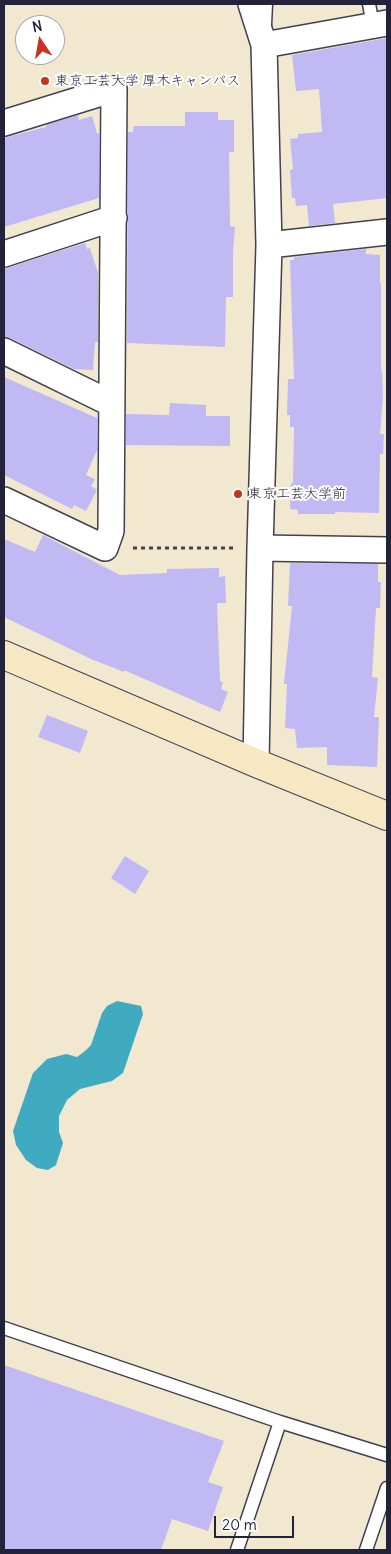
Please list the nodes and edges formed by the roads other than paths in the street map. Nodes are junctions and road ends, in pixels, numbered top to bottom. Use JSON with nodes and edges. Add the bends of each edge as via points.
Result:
{"nodes":[{"id":1,"x":251,"y":4,"type":"edge"},
{"id":2,"x":266,"y":4,"type":"edge"},
{"id":3,"x":377,"y":17,"type":"edge"},
{"id":4,"x":264,"y":45,"type":"junction"},
{"id":5,"x":4,"y":123,"type":"edge"},
{"id":6,"x":114,"y":218,"type":"junction"},
{"id":7,"x":387,"y":232,"type":"edge"},
{"id":8,"x":269,"y":245,"type":"junction"},
{"id":9,"x":4,"y":254,"type":"edge"},
{"id":10,"x":4,"y":352,"type":"edge"},
{"id":11,"x":112,"y":404,"type":"junction"},
{"id":12,"x":4,"y":500,"type":"edge"},
{"id":13,"x":260,"y":548,"type":"junction"},
{"id":14,"x":387,"y":550,"type":"edge"},
{"id":15,"x":4,"y":655,"type":"edge"},
{"id":16,"x":256,"y":763,"type":"junction"},
{"id":17,"x":387,"y":816,"type":"edge"},
{"id":18,"x":4,"y":1328,"type":"edge"},
{"id":19,"x":280,"y":1422,"type":"junction"},
{"id":20,"x":387,"y":1455,"type":"edge"},
{"id":21,"x":387,"y":1488,"type":"edge"},
{"id":22,"x":237,"y":1550,"type":"edge"},
{"id":23,"x":366,"y":1550,"type":"edge"}],
"edges":[{"from":1,"to":4,"type":"street"},
{"from":2,"to":4,"type":"lane"},
{"from":3,"to":4,"type":"street"},
{"from":4,"to":8,"type":"street"},
{"from":5,"to":6,"type":"street","via":[[114,89]]},
{"from":6,"to":9,"type":"street"},
{"from":6,"to":11,"type":"street"},
{"from":7,"to":8,"type":"street"},
{"from":8,"to":13,"type":"street"},
{"from":10,"to":11,"type":"street"},
{"from":11,"to":12,"type":"street","via":[[111,531],[105,548]]},
{"from":13,"to":14,"type":"street"},
{"from":13,"to":16,"type":"street"},
{"from":15,"to":16,"type":"street"},
{"from":16,"to":17,"type":"street"},
{"from":18,"to":19,"type":"lane"},
{"from":19,"to":20,"type":"lane"},
{"from":19,"to":22,"type":"lane"},
{"from":21,"to":23,"type":"lane"}]}
